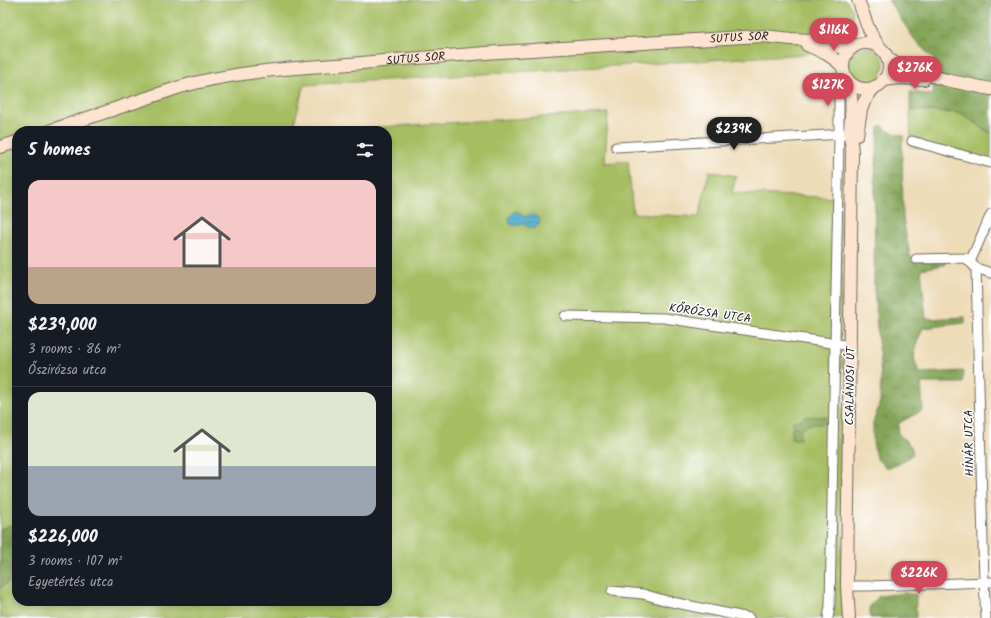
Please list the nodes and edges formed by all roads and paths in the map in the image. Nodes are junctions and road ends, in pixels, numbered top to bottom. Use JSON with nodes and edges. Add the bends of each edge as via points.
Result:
{"nodes":[{"id":1,"x":860,"y":5,"type":"edge"},
{"id":2,"x":791,"y":39,"type":"junction"},
{"id":3,"x":855,"y":46,"type":"junction"},
{"id":4,"x":885,"y":54,"type":"junction"},
{"id":5,"x":843,"y":67,"type":"junction"},
{"id":6,"x":841,"y":79,"type":"junction"},
{"id":7,"x":946,"y":80,"type":"junction"},
{"id":8,"x":878,"y":84,"type":"junction"},
{"id":9,"x":991,"y":89,"type":"edge"},
{"id":10,"x":64,"y":126,"type":"edge"},
{"id":11,"x":845,"y":134,"type":"junction"},
{"id":12,"x":912,"y":141,"type":"dead end"},
{"id":13,"x":12,"y":144,"type":"edge"},
{"id":14,"x":616,"y":147,"type":"dead end"},
{"id":15,"x":0,"y":148,"type":"edge"},
{"id":16,"x":852,"y":154,"type":"junction"},
{"id":17,"x":991,"y":163,"type":"edge"},
{"id":18,"x":991,"y":214,"type":"edge"},
{"id":19,"x":916,"y":259,"type":"dead end"},
{"id":20,"x":973,"y":265,"type":"junction"},
{"id":21,"x":991,"y":273,"type":"edge"},
{"id":22,"x":565,"y":316,"type":"dead end"},
{"id":23,"x":835,"y":343,"type":"junction"},
{"id":24,"x":850,"y":346,"type":"junction"},
{"id":25,"x":986,"y":482,"type":"edge"},
{"id":26,"x":987,"y":582,"type":"edge"},
{"id":27,"x":847,"y":586,"type":"junction"},
{"id":28,"x":612,"y":591,"type":"dead end"},
{"id":29,"x":750,"y":618,"type":"edge"},
{"id":30,"x":828,"y":618,"type":"edge"},
{"id":31,"x":849,"y":618,"type":"edge"},
{"id":32,"x":986,"y":618,"type":"edge"}],
"edges":[{"from":1,"to":3,"type":"main road"},
{"from":1,"to":4,"type":"main road","via":[[868,28]]},
{"from":2,"to":3,"type":"main road","via":[[812,40],[842,48]]},
{"from":2,"to":5,"type":"main road","via":[[833,57]]},
{"from":2,"to":10,"type":"main road","name":"SUTUS SOR","via":[[743,37],[416,58],[241,74],[180,87]]},
{"from":3,"to":4,"type":"main road","via":[[874,44]]},
{"from":3,"to":5,"type":"main road","via":[[844,57]]},
{"from":4,"to":7,"type":"main road","via":[[901,67]]},
{"from":4,"to":8,"type":"main road","via":[[888,70]]},
{"from":5,"to":6,"type":"main road","via":[[844,74]]},
{"from":6,"to":8,"type":"main road","via":[[866,89]]},
{"from":6,"to":11,"type":"main road","name":"CSALÁNOSI ÚT","via":[[851,90],[852,99]]},
{"from":7,"to":8,"type":"main road","via":[[900,78]]},
{"from":7,"to":9,"type":"main road"},
{"from":8,"to":16,"type":"main road","name":"CSALÁNOSI ÚT","via":[[861,110]]},
{"from":11,"to":14,"type":"street"},
{"from":11,"to":16,"type":"main road","name":"CSALÁNOSI ÚT"},
{"from":11,"to":23,"type":"street"},
{"from":12,"to":17,"type":"street"},
{"from":13,"to":15,"type":"main road"},
{"from":16,"to":24,"type":"main road","name":"CSALÁNOSI ÚT"},
{"from":18,"to":20,"type":"street"},
{"from":19,"to":20,"type":"street","via":[[966,258]]},
{"from":20,"to":21,"type":"street"},
{"from":20,"to":25,"type":"street","name":"HÍNÁR UTCA"},
{"from":22,"to":23,"type":"street","name":"KŐRÓZSA UTCA","via":[[664,318]]},
{"from":23,"to":24,"type":"street","name":"KŐRÓZSA UTCA"},
{"from":23,"to":30,"type":"street"},
{"from":24,"to":27,"type":"main road","name":"CSALÁNOSI ÚT"},
{"from":25,"to":26,"type":"street","name":"HÍNÁR UTCA"},
{"from":26,"to":27,"type":"street"},
{"from":26,"to":32,"type":"street","name":"HÍNÁR UTCA"},
{"from":27,"to":31,"type":"main road","name":"CSALÁNOSI ÚT"},
{"from":28,"to":29,"type":"street","via":[[643,594]]}]}
